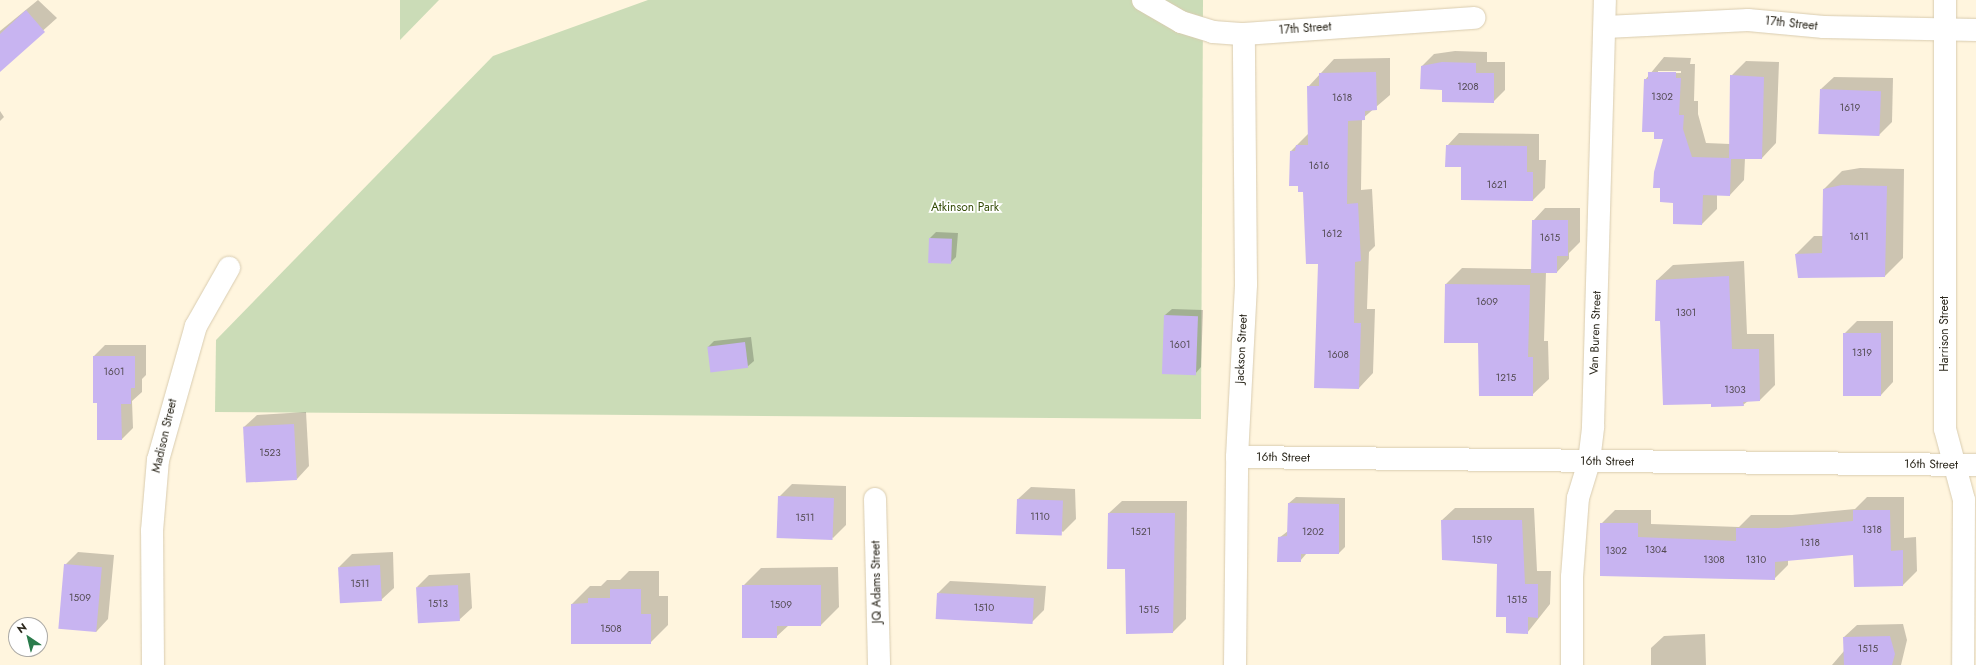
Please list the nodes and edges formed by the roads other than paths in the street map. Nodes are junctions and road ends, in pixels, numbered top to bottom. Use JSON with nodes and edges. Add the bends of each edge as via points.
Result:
{"nodes":[{"id":1,"x":1143,"y":0,"type":"edge"},
{"id":2,"x":1605,"y":0,"type":"edge"},
{"id":3,"x":1945,"y":0,"type":"edge"},
{"id":4,"x":1474,"y":18,"type":"dead end"},
{"id":5,"x":1606,"y":27,"type":"junction"},
{"id":6,"x":1944,"y":30,"type":"junction"},
{"id":7,"x":1976,"y":30,"type":"edge"},
{"id":8,"x":1244,"y":34,"type":"junction"},
{"id":9,"x":230,"y":268,"type":"dead end"},
{"id":10,"x":1237,"y":457,"type":"junction"},
{"id":11,"x":1589,"y":461,"type":"junction"},
{"id":12,"x":1954,"y":465,"type":"junction"},
{"id":13,"x":1976,"y":465,"type":"edge"},
{"id":14,"x":875,"y":499,"type":"dead end"},
{"id":15,"x":153,"y":665,"type":"edge"},
{"id":16,"x":879,"y":665,"type":"edge"},
{"id":17,"x":1235,"y":665,"type":"edge"},
{"id":18,"x":1572,"y":665,"type":"edge"},
{"id":19,"x":1963,"y":665,"type":"edge"}],
"edges":[{"from":1,"to":8,"type":"street","name":"17th Street","via":[[1181,22],[1213,32]]},
{"from":2,"to":5,"type":"street","name":"Van Buren Street"},
{"from":3,"to":6,"type":"street","name":"Harrison Street"},
{"from":4,"to":8,"type":"street","name":"17th Street"},
{"from":5,"to":6,"type":"street","name":"17th Street","via":[[1748,20],[1824,27]]},
{"from":5,"to":11,"type":"street","name":"Van Buren Street","via":[[1593,426]]},
{"from":6,"to":7,"type":"street","name":"17th Street"},
{"from":6,"to":12,"type":"street","name":"Harrison Street","via":[[1945,429]]},
{"from":8,"to":10,"type":"street","name":"Jackson Street","via":[[1246,284]]},
{"from":9,"to":15,"type":"street","name":"Madison Street","via":[[196,326],[158,460],[152,532]]},
{"from":10,"to":11,"type":"street","name":"16th Street"},
{"from":10,"to":17,"type":"street","name":"Jackson Street"},
{"from":11,"to":12,"type":"street","name":"16th Street"},
{"from":11,"to":18,"type":"street","name":"Van Buren Street","via":[[1578,498],[1572,577]]},
{"from":12,"to":13,"type":"street","name":"16th Street"},
{"from":12,"to":19,"type":"street","name":"Harrison Street","via":[[1964,500]]},
{"from":14,"to":16,"type":"street","name":"JQ Adams Street"}]}
